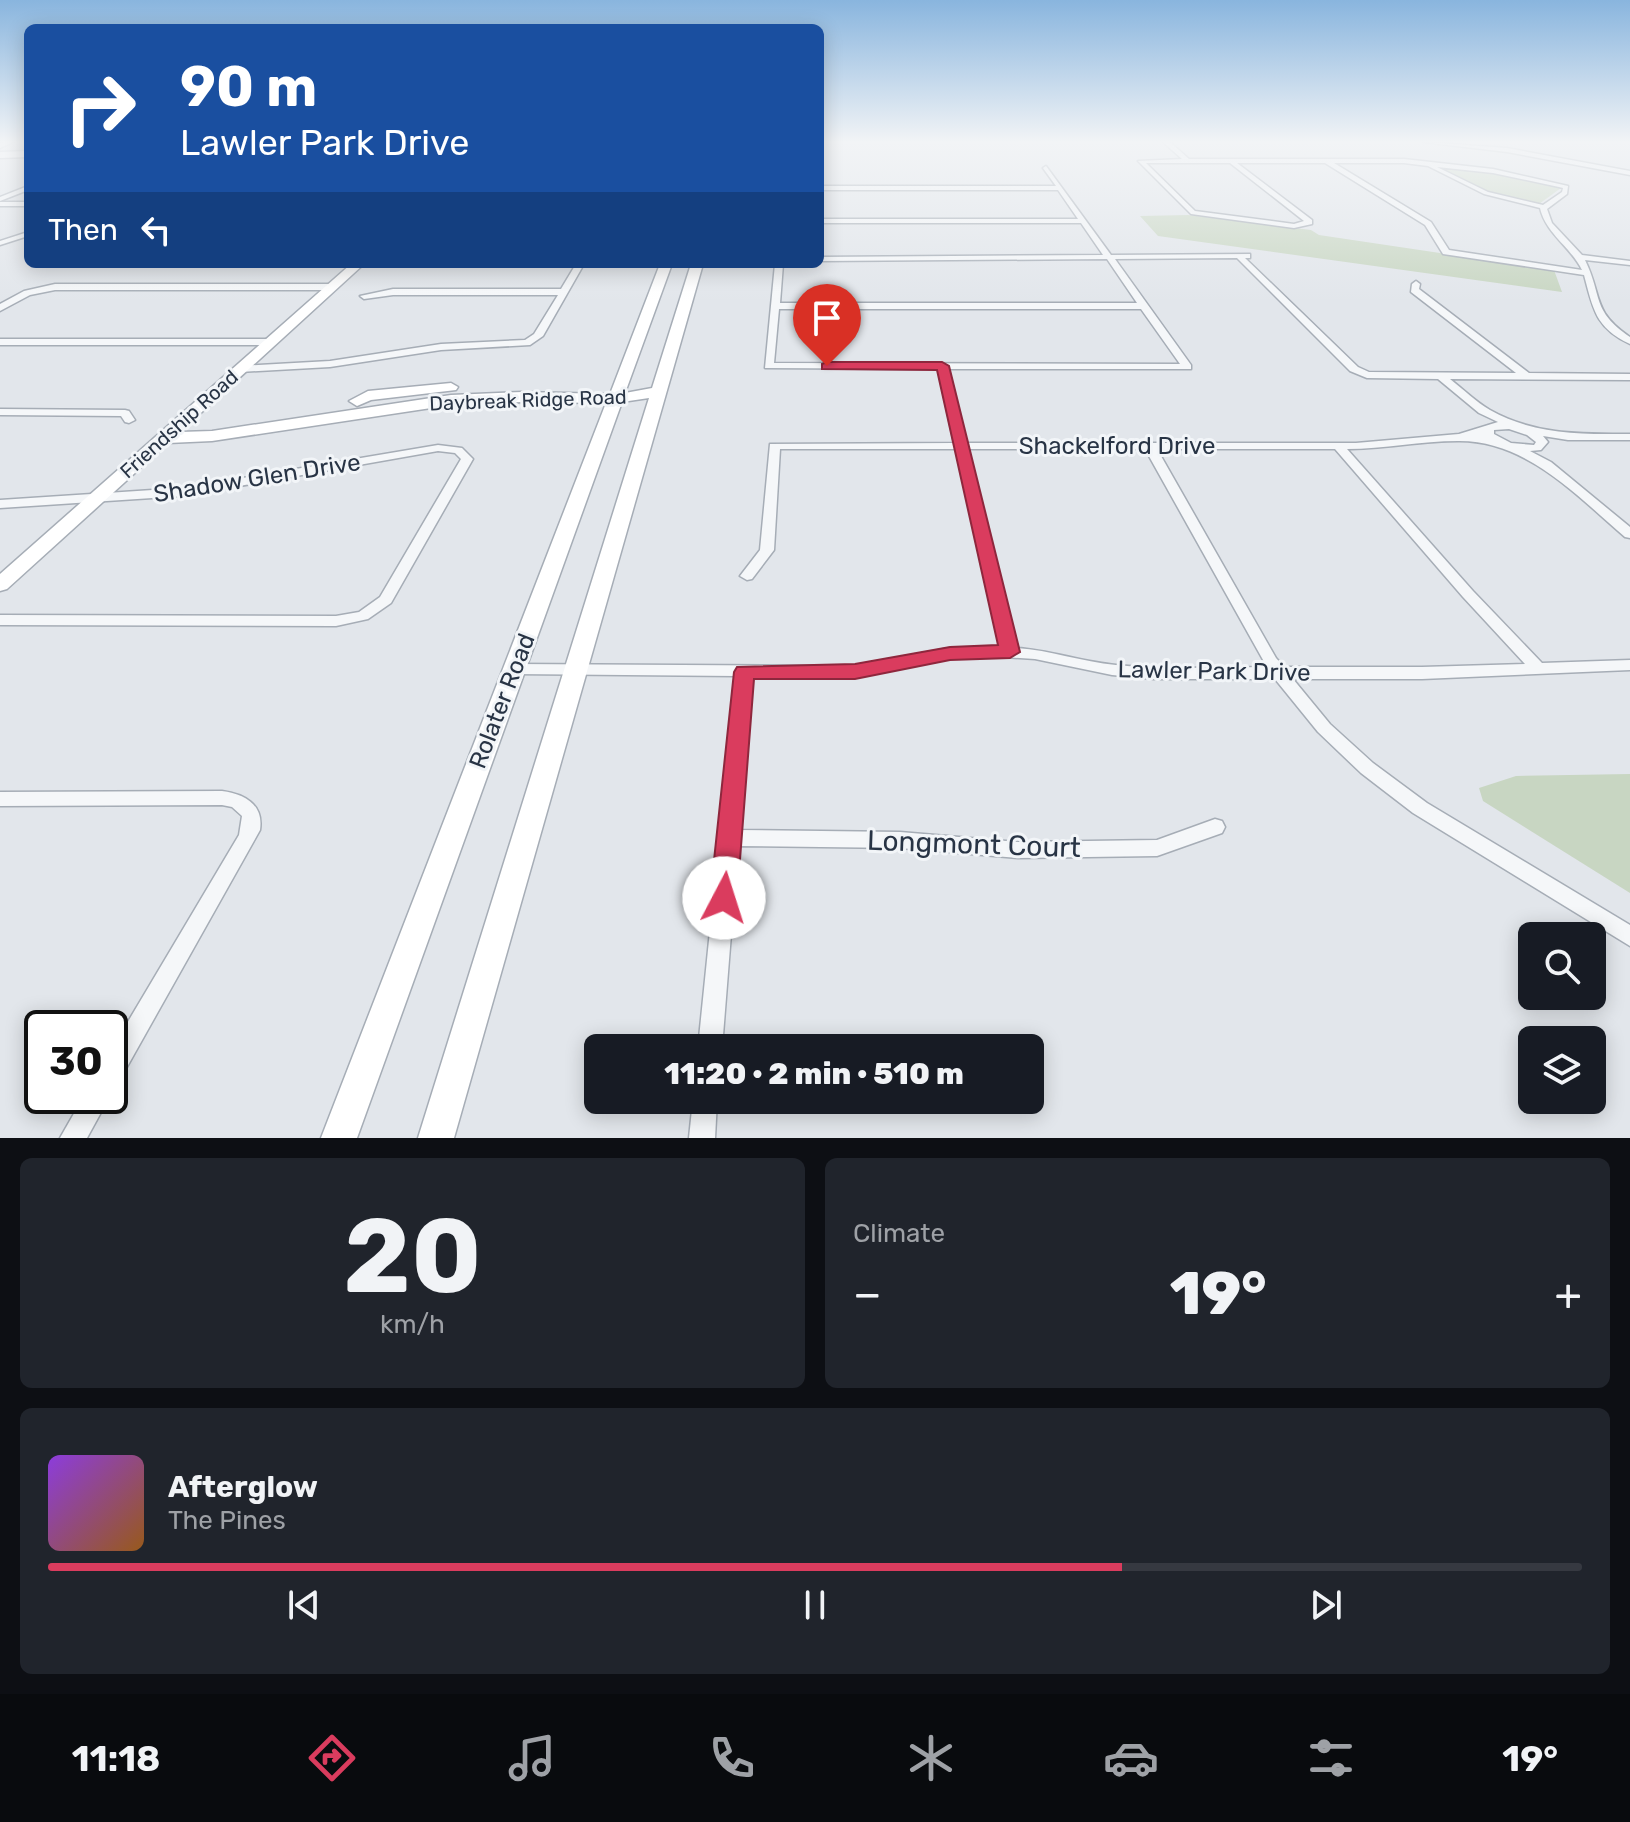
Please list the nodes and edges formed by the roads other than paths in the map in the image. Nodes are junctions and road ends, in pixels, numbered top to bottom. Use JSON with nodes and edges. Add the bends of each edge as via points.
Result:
{"nodes":[{"id":1,"x":1064,"y":195,"type":"edge"},
{"id":2,"x":1175,"y":195,"type":"edge"},
{"id":3,"x":1277,"y":195,"type":"edge"},
{"id":4,"x":1381,"y":195,"type":"edge"},
{"id":5,"x":1496,"y":195,"type":"edge"},
{"id":6,"x":1562,"y":195,"type":"edge"},
{"id":7,"x":0,"y":202,"type":"edge"},
{"id":8,"x":24,"y":204,"type":"edge"},
{"id":9,"x":1543,"y":207,"type":"junction"},
{"id":10,"x":824,"y":221,"type":"edge"},
{"id":11,"x":1083,"y":221,"type":"junction"},
{"id":12,"x":24,"y":235,"type":"edge"},
{"id":13,"x":2,"y":242,"type":"edge"},
{"id":14,"x":24,"y":243,"type":"edge"},
{"id":15,"x":1579,"y":257,"type":"junction"},
{"id":16,"x":824,"y":259,"type":"edge"},
{"id":17,"x":1110,"y":259,"type":"junction"},
{"id":18,"x":1630,"y":263,"type":"edge"},
{"id":19,"x":353,"y":268,"type":"edge"},
{"id":20,"x":577,"y":268,"type":"edge"},
{"id":21,"x":664,"y":268,"type":"edge"},
{"id":22,"x":696,"y":268,"type":"edge"},
{"id":23,"x":779,"y":268,"type":"edge"},
{"id":24,"x":1585,"y":273,"type":"junction"},
{"id":25,"x":1416,"y":284,"type":"dead end"},
{"id":26,"x":332,"y":287,"type":"junction"},
{"id":27,"x":562,"y":292,"type":"junction"},
{"id":28,"x":364,"y":296,"type":"dead end"},
{"id":29,"x":775,"y":306,"type":"junction"},
{"id":30,"x":1144,"y":306,"type":"junction"},
{"id":31,"x":0,"y":308,"type":"edge"},
{"id":32,"x":1630,"y":341,"type":"edge"},
{"id":33,"x":0,"y":342,"type":"edge"},
{"id":34,"x":271,"y":342,"type":"junction"},
{"id":35,"x":942,"y":366,"type":"junction"},
{"id":36,"x":240,"y":369,"type":"junction"},
{"id":37,"x":1442,"y":377,"type":"junction"},
{"id":38,"x":1528,"y":377,"type":"junction"},
{"id":39,"x":1630,"y":377,"type":"edge"},
{"id":40,"x":618,"y":392,"type":"junction"},
{"id":41,"x":658,"y":392,"type":"junction"},
{"id":42,"x":376,"y":401,"type":"junction"},
{"id":43,"x":1483,"y":411,"type":"junction"},
{"id":44,"x":0,"y":412,"type":"edge"},
{"id":45,"x":129,"y":420,"type":"dead end"},
{"id":46,"x":177,"y":426,"type":"junction"},
{"id":47,"x":1488,"y":428,"type":"junction"},
{"id":48,"x":1520,"y":428,"type":"junction"},
{"id":49,"x":1460,"y":437,"type":"junction"},
{"id":50,"x":1568,"y":437,"type":"junction"},
{"id":51,"x":1630,"y":437,"type":"edge"},
{"id":52,"x":163,"y":438,"type":"junction"},
{"id":53,"x":962,"y":446,"type":"junction"},
{"id":54,"x":1149,"y":446,"type":"junction"},
{"id":55,"x":1338,"y":446,"type":"junction"},
{"id":56,"x":1509,"y":446,"type":"junction"},
{"id":57,"x":1540,"y":446,"type":"junction"},
{"id":58,"x":1547,"y":465,"type":"junction"},
{"id":59,"x":97,"y":497,"type":"junction"},
{"id":60,"x":0,"y":504,"type":"edge"},
{"id":61,"x":1630,"y":534,"type":"edge"},
{"id":62,"x":747,"y":576,"type":"dead end"},
{"id":63,"x":0,"y":585,"type":"edge"},
{"id":64,"x":0,"y":620,"type":"edge"},
{"id":65,"x":1010,"y":652,"type":"junction"},
{"id":66,"x":1630,"y":665,"type":"edge"},
{"id":67,"x":514,"y":669,"type":"junction"},
{"id":68,"x":1539,"y":669,"type":"junction"},
{"id":69,"x":575,"y":670,"type":"junction"},
{"id":70,"x":744,"y":672,"type":"junction"},
{"id":71,"x":1277,"y":673,"type":"junction"},
{"id":72,"x":0,"y":799,"type":"edge"},
{"id":73,"x":1215,"y":827,"type":"dead end"},
{"id":74,"x":729,"y":838,"type":"junction"},
{"id":75,"x":1630,"y":936,"type":"edge"},
{"id":76,"x":711,"y":1034,"type":"edge"},
{"id":77,"x":128,"y":1044,"type":"edge"},
{"id":78,"x":87,"y":1114,"type":"edge"},
{"id":79,"x":704,"y":1114,"type":"edge"},
{"id":80,"x":73,"y":1138,"type":"edge"},
{"id":81,"x":339,"y":1138,"type":"edge"},
{"id":82,"x":436,"y":1138,"type":"edge"},
{"id":83,"x":702,"y":1138,"type":"edge"}],
"edges":[{"from":1,"to":11,"type":"street"},
{"from":2,"to":3,"type":"street","via":[[1193,213],[1306,226],[1309,222],[1302,214]]},
{"from":4,"to":24,"type":"street","via":[[1428,224],[1446,252]]},
{"from":5,"to":9,"type":"street"},
{"from":6,"to":9,"type":"street"},
{"from":7,"to":8,"type":"street"},
{"from":9,"to":15,"type":"street","via":[[1546,223]]},
{"from":10,"to":11,"type":"street"},
{"from":11,"to":17,"type":"street"},
{"from":12,"to":13,"type":"street"},
{"from":13,"to":14,"type":"street"},
{"from":15,"to":18,"type":"street"},
{"from":15,"to":24,"type":"street"},
{"from":16,"to":17,"type":"street"},
{"from":17,"to":30,"type":"street"},
{"from":17,"to":37,"type":"street","via":[[1246,257],[1354,369],[1367,375]]},
{"from":19,"to":26,"type":"main road","name":"Friendship Road"},
{"from":20,"to":27,"type":"street"},
{"from":21,"to":40,"type":"main road","name":"Rolater Road"},
{"from":22,"to":41,"type":"main road"},
{"from":23,"to":29,"type":"street"},
{"from":24,"to":32,"type":"street","via":[[1596,312]]},
{"from":25,"to":38,"type":"street","via":[[1414,290]]},
{"from":26,"to":31,"type":"street","via":[[39,290]]},
{"from":26,"to":34,"type":"main road","name":"Friendship Road"},
{"from":27,"to":28,"type":"street"},
{"from":27,"to":36,"type":"street","via":[[538,336],[527,343]]},
{"from":29,"to":30,"type":"street"},
{"from":29,"to":35,"type":"street","via":[[769,366]]},
{"from":30,"to":35,"type":"street","via":[[1187,367]]},
{"from":33,"to":34,"type":"street"},
{"from":34,"to":36,"type":"main road","name":"Friendship Road"},
{"from":35,"to":53,"type":"street"},
{"from":36,"to":46,"type":"main road","name":"Friendship Road"},
{"from":37,"to":38,"type":"street"},
{"from":37,"to":43,"type":"street"},
{"from":38,"to":39,"type":"street"},
{"from":40,"to":41,"type":"main road","name":"Daybreak Ridge Road"},
{"from":40,"to":42,"type":"main road","name":"Daybreak Ridge Road"},
{"from":40,"to":67,"type":"main road","name":"Rolater Road"},
{"from":41,"to":69,"type":"main road"},
{"from":42,"to":46,"type":"main road","name":"Daybreak Ridge Road"},
{"from":42,"to":52,"type":"main road","name":"Daybreak Ridge Road","via":[[212,436]]},
{"from":43,"to":47,"type":"street"},
{"from":43,"to":48,"type":"street"},
{"from":44,"to":45,"type":"street","via":[[125,413]]},
{"from":46,"to":52,"type":"main road","name":"Friendship Road"},
{"from":47,"to":48,"type":"street","name":"Shackelford Drive"},
{"from":47,"to":49,"type":"street","name":"Shackelford Drive"},
{"from":47,"to":56,"type":"street","via":[[1489,436]]},
{"from":48,"to":50,"type":"street"},
{"from":48,"to":57,"type":"street","via":[[1538,437]]},
{"from":49,"to":55,"type":"street","name":"Shackelford Drive"},
{"from":49,"to":56,"type":"street","name":"Shackelford Drive"},
{"from":50,"to":51,"type":"street"},
{"from":50,"to":57,"type":"street"},
{"from":52,"to":59,"type":"main road","name":"Friendship Road"},
{"from":53,"to":54,"type":"street","name":"Shackelford Drive"},
{"from":53,"to":62,"type":"street","name":"Shackelford Drive","via":[[774,446],[767,550]]},
{"from":53,"to":65,"type":"street"},
{"from":54,"to":55,"type":"street","name":"Shackelford Drive"},
{"from":54,"to":71,"type":"street"},
{"from":55,"to":68,"type":"street"},
{"from":56,"to":57,"type":"street"},
{"from":56,"to":58,"type":"street"},
{"from":57,"to":58,"type":"street"},
{"from":58,"to":61,"type":"street"},
{"from":59,"to":60,"type":"street","name":"Shadow Glen Drive"},
{"from":59,"to":63,"type":"main road","name":"Friendship Road"},
{"from":59,"to":64,"type":"street","name":"Shadow Glen Drive","via":[[193,491],[438,448],[464,453],[466,464],[389,597],[369,613],[336,621]]},
{"from":65,"to":70,"type":"street","name":"Lawler Park Drive","via":[[950,653],[855,671]]},
{"from":65,"to":71,"type":"street","name":"Lawler Park Drive","via":[[1133,672]]},
{"from":66,"to":68,"type":"street","name":"Lawler Park Drive"},
{"from":67,"to":69,"type":"street","name":"Lawler Park Drive"},
{"from":67,"to":81,"type":"main road","name":"Rolater Road"},
{"from":68,"to":71,"type":"street","name":"Lawler Park Drive"},
{"from":69,"to":70,"type":"street","name":"Lawler Park Drive"},
{"from":69,"to":82,"type":"main road"},
{"from":70,"to":74,"type":"street"},
{"from":71,"to":75,"type":"street","via":[[1324,728],[1393,788]]},
{"from":72,"to":77,"type":"street","via":[[222,798],[241,802],[251,813],[247,838]]},
{"from":73,"to":74,"type":"street","name":"Longmont Court","via":[[1157,848],[1018,850],[900,840]]},
{"from":74,"to":76,"type":"street"},
{"from":78,"to":80,"type":"street"},
{"from":79,"to":83,"type":"street"}]}
